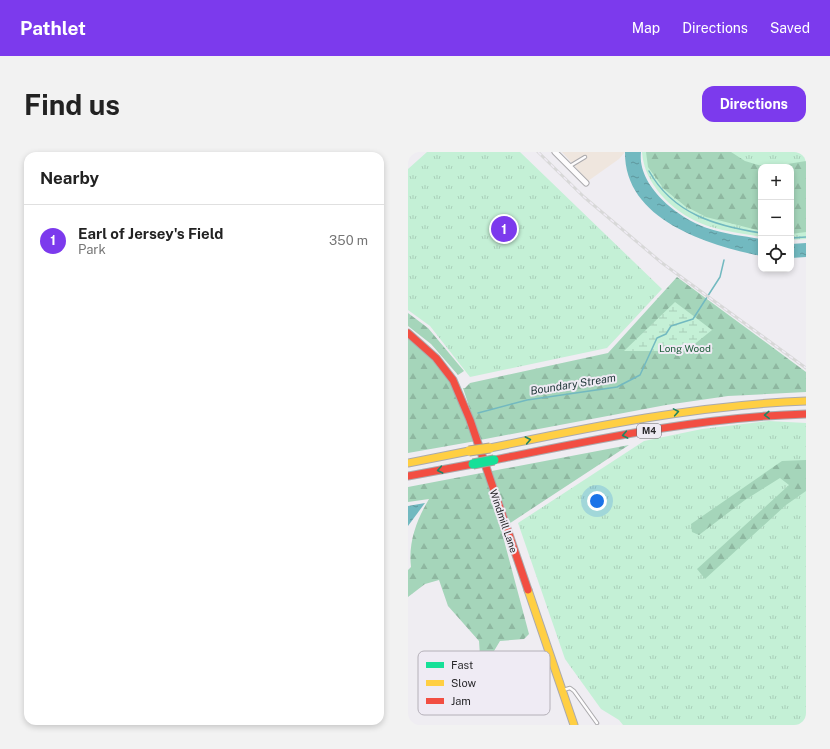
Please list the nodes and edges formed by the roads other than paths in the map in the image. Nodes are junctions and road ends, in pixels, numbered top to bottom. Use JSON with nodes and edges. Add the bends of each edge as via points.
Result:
{"nodes":[{"id":1,"x":555,"y":152,"type":"edge"},
{"id":2,"x":585,"y":157,"type":"dead end"},
{"id":3,"x":570,"y":167,"type":"junction"},
{"id":4,"x":586,"y":183,"type":"dead end"},
{"id":5,"x":408,"y":333,"type":"edge"},
{"id":6,"x":806,"y":401,"type":"edge"},
{"id":7,"x":806,"y":414,"type":"edge"},
{"id":8,"x":408,"y":463,"type":"edge"},
{"id":9,"x":408,"y":476,"type":"edge"},
{"id":10,"x":549,"y":651,"type":"edge"},
{"id":11,"x":550,"y":655,"type":"edge"},
{"id":12,"x":562,"y":690,"type":"junction"},
{"id":13,"x":597,"y":723,"type":"dead end"},
{"id":14,"x":574,"y":725,"type":"edge"}],
"edges":[{"from":1,"to":3,"type":"street"},
{"from":2,"to":3,"type":"lane"},
{"from":3,"to":4,"type":"street"},
{"from":5,"to":10,"type":"main road","name":"Windmill Lane","via":[[436,358],[453,380],[470,420]]},
{"from":8,"to":6,"type":"main road","number":"M4","one_way":true,"bridge":true,"via":[[699,409]]},
{"from":7,"to":9,"type":"main road","number":"M4","one_way":true,"bridge":true,"via":[[760,415],[678,425]]},
{"from":11,"to":12,"type":"main road","name":"Windmill Lane"},
{"from":12,"to":13,"type":"lane","via":[[570,688],[574,691]]},
{"from":12,"to":14,"type":"main road","name":"Windmill Lane"}]}
